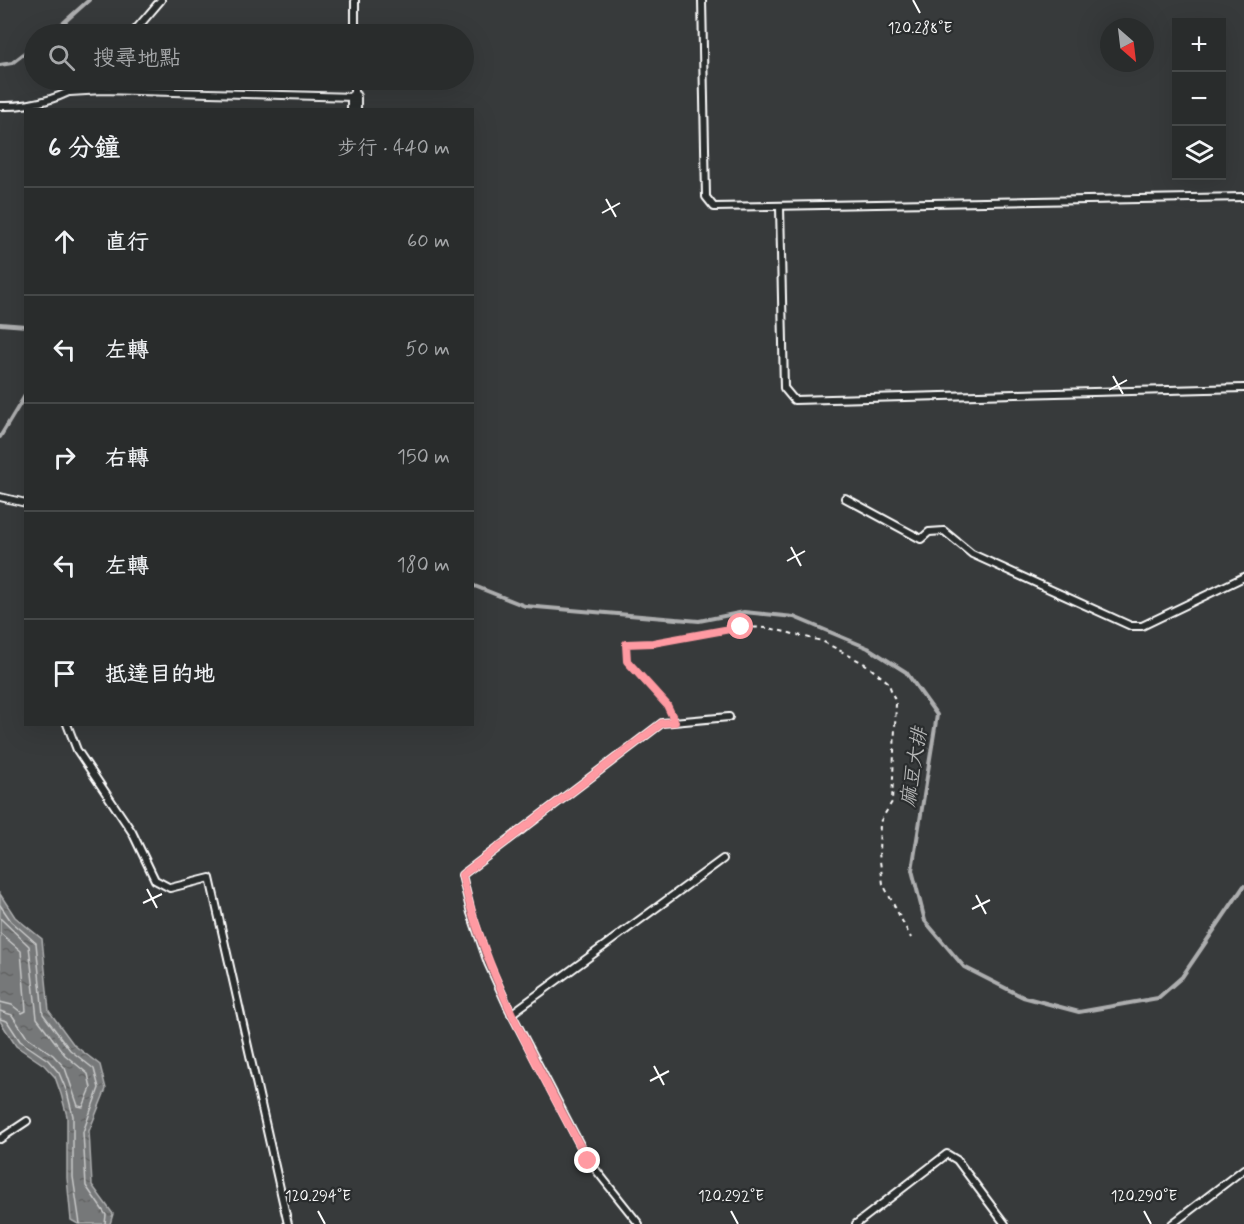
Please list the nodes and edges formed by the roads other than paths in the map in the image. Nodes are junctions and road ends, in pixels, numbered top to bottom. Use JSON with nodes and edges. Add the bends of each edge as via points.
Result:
{"nodes":[{"id":1,"x":160,"y":0,"type":"edge"},
{"id":2,"x":355,"y":0,"type":"edge"},
{"id":3,"x":702,"y":0,"type":"edge"},
{"id":4,"x":140,"y":24,"type":"edge"},
{"id":5,"x":355,"y":24,"type":"edge"},
{"id":6,"x":73,"y":90,"type":"edge"},
{"id":7,"x":70,"y":92,"type":"junction"},
{"id":8,"x":354,"y":103,"type":"edge"},
{"id":9,"x":0,"y":106,"type":"edge"},
{"id":10,"x":1244,"y":197,"type":"edge"},
{"id":11,"x":780,"y":207,"type":"junction"},
{"id":12,"x":1244,"y":388,"type":"edge"},
{"id":13,"x":0,"y":497,"type":"edge"},
{"id":14,"x":845,"y":498,"type":"dead end"},
{"id":15,"x":24,"y":503,"type":"edge"},
{"id":16,"x":1244,"y":578,"type":"edge"},
{"id":17,"x":729,"y":717,"type":"dead end"},
{"id":18,"x":67,"y":726,"type":"edge"},
{"id":19,"x":723,"y":859,"type":"dead end"},
{"id":20,"x":512,"y":1014,"type":"junction"},
{"id":21,"x":27,"y":1121,"type":"dead end"},
{"id":22,"x":0,"y":1139,"type":"edge"},
{"id":23,"x":1244,"y":1168,"type":"edge"},
{"id":24,"x":288,"y":1224,"type":"edge"},
{"id":25,"x":639,"y":1224,"type":"edge"},
{"id":26,"x":856,"y":1224,"type":"edge"},
{"id":27,"x":1005,"y":1224,"type":"edge"},
{"id":28,"x":1172,"y":1224,"type":"edge"}],
"edges":[{"from":1,"to":4,"type":"lane"},
{"from":2,"to":5,"type":"lane"},
{"from":3,"to":11,"type":"lane","via":[[706,197],[714,207]]},
{"from":6,"to":7,"type":"lane"},
{"from":7,"to":8,"type":"lane","via":[[102,90]]},
{"from":7,"to":9,"type":"lane","via":[[41,102]]},
{"from":10,"to":11,"type":"lane"},
{"from":11,"to":12,"type":"lane","via":[[784,388],[794,400]]},
{"from":13,"to":15,"type":"lane"},
{"from":14,"to":16,"type":"lane","via":[[921,539],[928,532],[944,531],[972,554],[1131,626],[1142,626]]},
{"from":17,"to":20,"type":"lane","via":[[662,723],[462,875],[488,963]]},
{"from":18,"to":24,"type":"lane","via":[[77,750],[132,832],[155,880],[170,888],[210,878]]},
{"from":19,"to":20,"type":"lane"},
{"from":20,"to":25,"type":"lane","via":[[588,1161]]},
{"from":21,"to":22,"type":"lane"},
{"from":23,"to":28,"type":"lane"},
{"from":26,"to":27,"type":"lane","via":[[947,1154],[957,1160]]}]}
